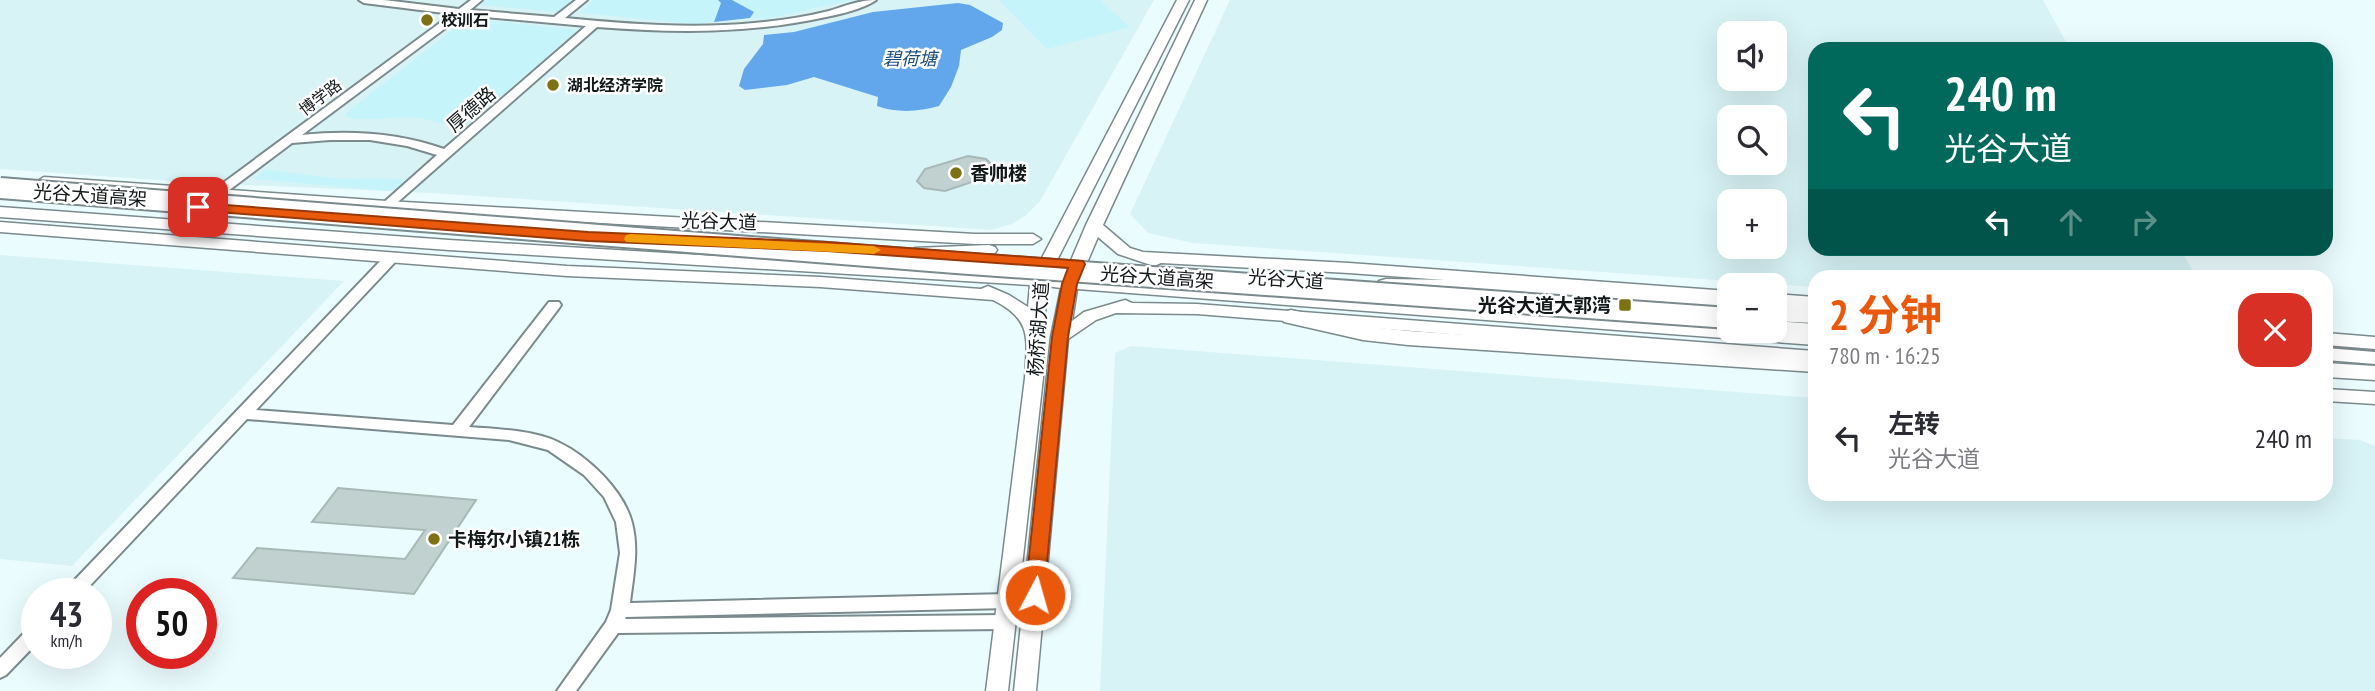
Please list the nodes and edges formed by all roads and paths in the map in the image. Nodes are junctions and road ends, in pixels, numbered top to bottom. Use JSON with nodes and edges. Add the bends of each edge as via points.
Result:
{"nodes":[{"id":1,"x":364,"y":0,"type":"edge"},
{"id":2,"x":419,"y":0,"type":"edge"},
{"id":3,"x":477,"y":0,"type":"edge"},
{"id":4,"x":582,"y":0,"type":"edge"},
{"id":5,"x":871,"y":0,"type":"edge"},
{"id":6,"x":1183,"y":0,"type":"edge"},
{"id":7,"x":1200,"y":0,"type":"edge"},
{"id":8,"x":409,"y":7,"type":"junction"},
{"id":9,"x":460,"y":12,"type":"junction"},
{"id":10,"x":556,"y":20,"type":"junction"},
{"id":11,"x":594,"y":24,"type":"junction"},
{"id":12,"x":287,"y":140,"type":"junction"},
{"id":13,"x":446,"y":154,"type":"junction"},
{"id":14,"x":0,"y":178,"type":"edge"},
{"id":15,"x":0,"y":188,"type":"edge"},
{"id":16,"x":216,"y":193,"type":"junction"},
{"id":17,"x":0,"y":196,"type":"edge"},
{"id":18,"x":1077,"y":205,"type":"junction"},
{"id":19,"x":387,"y":206,"type":"junction"},
{"id":20,"x":198,"y":207,"type":"junction"},
{"id":21,"x":0,"y":212,"type":"edge"},
{"id":22,"x":370,"y":220,"type":"junction"},
{"id":23,"x":719,"y":224,"type":"junction"},
{"id":24,"x":1094,"y":225,"type":"junction"},
{"id":25,"x":0,"y":227,"type":"edge"},
{"id":26,"x":1033,"y":239,"type":"junction"},
{"id":27,"x":815,"y":246,"type":"junction"},
{"id":28,"x":912,"y":253,"type":"junction"},
{"id":29,"x":391,"y":257,"type":"junction"},
{"id":30,"x":1143,"y":257,"type":"junction"},
{"id":31,"x":720,"y":260,"type":"junction"},
{"id":32,"x":1077,"y":264,"type":"junction"},
{"id":33,"x":551,"y":270,"type":"junction"},
{"id":34,"x":896,"y":270,"type":"junction"},
{"id":35,"x":1042,"y":272,"type":"junction"},
{"id":36,"x":1229,"y":278,"type":"junction"},
{"id":37,"x":1070,"y":284,"type":"junction"},
{"id":38,"x":1321,"y":284,"type":"junction"},
{"id":39,"x":1206,"y":294,"type":"junction"},
{"id":40,"x":996,"y":295,"type":"junction"},
{"id":41,"x":1717,"y":295,"type":"edge"},
{"id":42,"x":1787,"y":300,"type":"edge"},
{"id":43,"x":1808,"y":301,"type":"edge"},
{"id":44,"x":1717,"y":302,"type":"edge"},
{"id":45,"x":554,"y":305,"type":"dead end"},
{"id":46,"x":1787,"y":307,"type":"edge"},
{"id":47,"x":1114,"y":308,"type":"junction"},
{"id":48,"x":1808,"y":308,"type":"edge"},
{"id":49,"x":1298,"y":309,"type":"junction"},
{"id":50,"x":1717,"y":314,"type":"edge"},
{"id":51,"x":1717,"y":314,"type":"edge"},
{"id":52,"x":1787,"y":319,"type":"edge"},
{"id":53,"x":1808,"y":320,"type":"edge"},
{"id":54,"x":1717,"y":324,"type":"edge"},
{"id":55,"x":1787,"y":329,"type":"edge"},
{"id":56,"x":1808,"y":330,"type":"edge"},
{"id":57,"x":1060,"y":337,"type":"junction"},
{"id":58,"x":1037,"y":339,"type":"junction"},
{"id":59,"x":1808,"y":339,"type":"edge"},
{"id":60,"x":2333,"y":339,"type":"edge"},
{"id":61,"x":2375,"y":342,"type":"edge"},
{"id":62,"x":2333,"y":355,"type":"edge"},
{"id":63,"x":2375,"y":358,"type":"edge"},
{"id":64,"x":1808,"y":360,"type":"edge"},
{"id":65,"x":1808,"y":360,"type":"edge"},
{"id":66,"x":2333,"y":363,"type":"edge"},
{"id":67,"x":2375,"y":366,"type":"edge"},
{"id":68,"x":2333,"y":374,"type":"edge"},
{"id":69,"x":2375,"y":376,"type":"edge"},
{"id":70,"x":2333,"y":395,"type":"edge"},
{"id":71,"x":2375,"y":398,"type":"edge"},
{"id":72,"x":243,"y":414,"type":"junction"},
{"id":73,"x":458,"y":430,"type":"junction"},
{"id":74,"x":87,"y":578,"type":"edge"},
{"id":75,"x":1007,"y":601,"type":"junction"},
{"id":76,"x":616,"y":618,"type":"junction"},
{"id":77,"x":1005,"y":622,"type":"junction"},
{"id":78,"x":21,"y":648,"type":"edge"},
{"id":79,"x":0,"y":670,"type":"edge"},
{"id":80,"x":566,"y":691,"type":"edge"},
{"id":81,"x":997,"y":691,"type":"edge"},
{"id":82,"x":1025,"y":691,"type":"edge"}],
"edges":[{"from":1,"to":8,"type":"street"},
{"from":2,"to":8,"type":"street"},
{"from":3,"to":9,"type":"street","name":"博学路"},
{"from":4,"to":10,"type":"street"},
{"from":5,"to":11,"type":"street","via":[[804,20],[731,30]]},
{"from":6,"to":18,"type":"main road","name":"杨桥湖大道"},
{"from":7,"to":24,"type":"main road","name":"杨桥湖大道"},
{"from":8,"to":9,"type":"street"},
{"from":9,"to":10,"type":"street"},
{"from":9,"to":12,"type":"street","name":"博学路"},
{"from":10,"to":11,"type":"street"},
{"from":11,"to":13,"type":"street","name":"厚德路"},
{"from":12,"to":13,"type":"street","via":[[380,136]]},
{"from":12,"to":16,"type":"street","name":"博学路"},
{"from":13,"to":19,"type":"street","name":"厚德路"},
{"from":14,"to":16,"type":"main road"},
{"from":15,"to":50,"type":"highway","name":"光谷大道高架","bridge":true,"via":[[970,264]]},
{"from":16,"to":19,"type":"main road"},
{"from":16,"to":20,"type":"street","name":"博学路"},
{"from":17,"to":20,"type":"main road","name":"光谷大道"},
{"from":17,"to":54,"type":"highway","name":"光谷大道高架"},
{"from":18,"to":26,"type":"main road","via":[[1054,228]]},
{"from":18,"to":35,"type":"main road","name":"杨桥湖大道"},
{"from":19,"to":22,"type":"street","name":"厚德路"},
{"from":19,"to":23,"type":"main road"},
{"from":20,"to":22,"type":"main road","name":"光谷大道"},
{"from":21,"to":31,"type":"main road","name":"光谷大道"},
{"from":22,"to":27,"type":"main road","name":"光谷大道","via":[[588,237]]},
{"from":23,"to":26,"type":"main road"},
{"from":23,"to":27,"type":"main road"},
{"from":24,"to":30,"type":"main road","via":[[1124,251]]},
{"from":24,"to":32,"type":"main road","name":"杨桥湖大道"},
{"from":25,"to":29,"type":"main road"},
{"from":26,"to":28,"type":"main road","via":[[1000,249]]},
{"from":27,"to":28,"type":"main road","name":"光谷大道"},
{"from":28,"to":35,"type":"main road","name":"光谷大道"},
{"from":29,"to":33,"type":"main road"},
{"from":29,"to":72,"type":"street"},
{"from":30,"to":36,"type":"main road","via":[[1188,272]]},
{"from":30,"to":41,"type":"main road"},
{"from":31,"to":33,"type":"main road"},
{"from":31,"to":34,"type":"main road","name":"光谷大道"},
{"from":32,"to":35,"type":"main road","name":"光谷大道"},
{"from":32,"to":36,"type":"main road","name":"光谷大道"},
{"from":32,"to":37,"type":"main road","name":"杨桥湖大道"},
{"from":33,"to":40,"type":"main road"},
{"from":34,"to":35,"type":"main road","name":"光谷大道"},
{"from":34,"to":40,"type":"main road"},
{"from":35,"to":37,"type":"main road","name":"光谷大道"},
{"from":35,"to":58,"type":"main road","name":"杨桥湖大道"},
{"from":36,"to":38,"type":"main road","name":"光谷大道"},
{"from":37,"to":39,"type":"main road","name":"光谷大道"},
{"from":37,"to":57,"type":"main road","name":"杨桥湖大道"},
{"from":38,"to":44,"type":"highway","via":[[1456,286]]},
{"from":38,"to":51,"type":"main road","name":"光谷大道"},
{"from":39,"to":47,"type":"main road"},
{"from":39,"to":49,"type":"main road","name":"光谷大道"},
{"from":40,"to":58,"type":"main road","via":[[1032,320]]},
{"from":42,"to":43,"type":"main road"},
{"from":45,"to":73,"type":"street"},
{"from":46,"to":48,"type":"highway"},
{"from":47,"to":49,"type":"main road"},
{"from":47,"to":57,"type":"main road","via":[[1090,316]]},
{"from":49,"to":59,"type":"main road","name":"光谷大道"},
{"from":49,"to":64,"type":"main road","via":[[1440,329]]},
{"from":49,"to":65,"type":"highway","via":[[1385,336],[1583,351]]},
{"from":52,"to":53,"type":"highway"},
{"from":55,"to":56,"type":"highway"},
{"from":57,"to":82,"type":"main road","name":"杨桥湖大道"},
{"from":58,"to":75,"type":"main road","name":"杨桥湖大道"},
{"from":60,"to":61,"type":"main road"},
{"from":62,"to":63,"type":"main road"},
{"from":66,"to":67,"type":"highway"},
{"from":68,"to":69,"type":"highway"},
{"from":70,"to":71,"type":"main road"},
{"from":72,"to":73,"type":"street"},
{"from":72,"to":74,"type":"street"},
{"from":73,"to":76,"type":"street","via":[[509,435],[553,446],[590,471],[610,494],[624,522],[628,553]]},
{"from":75,"to":76,"type":"street"},
{"from":75,"to":77,"type":"main road","name":"杨桥湖大道"},
{"from":76,"to":77,"type":"street"},
{"from":76,"to":80,"type":"street"},
{"from":77,"to":81,"type":"main road","name":"杨桥湖大道"},
{"from":78,"to":79,"type":"street"}]}
